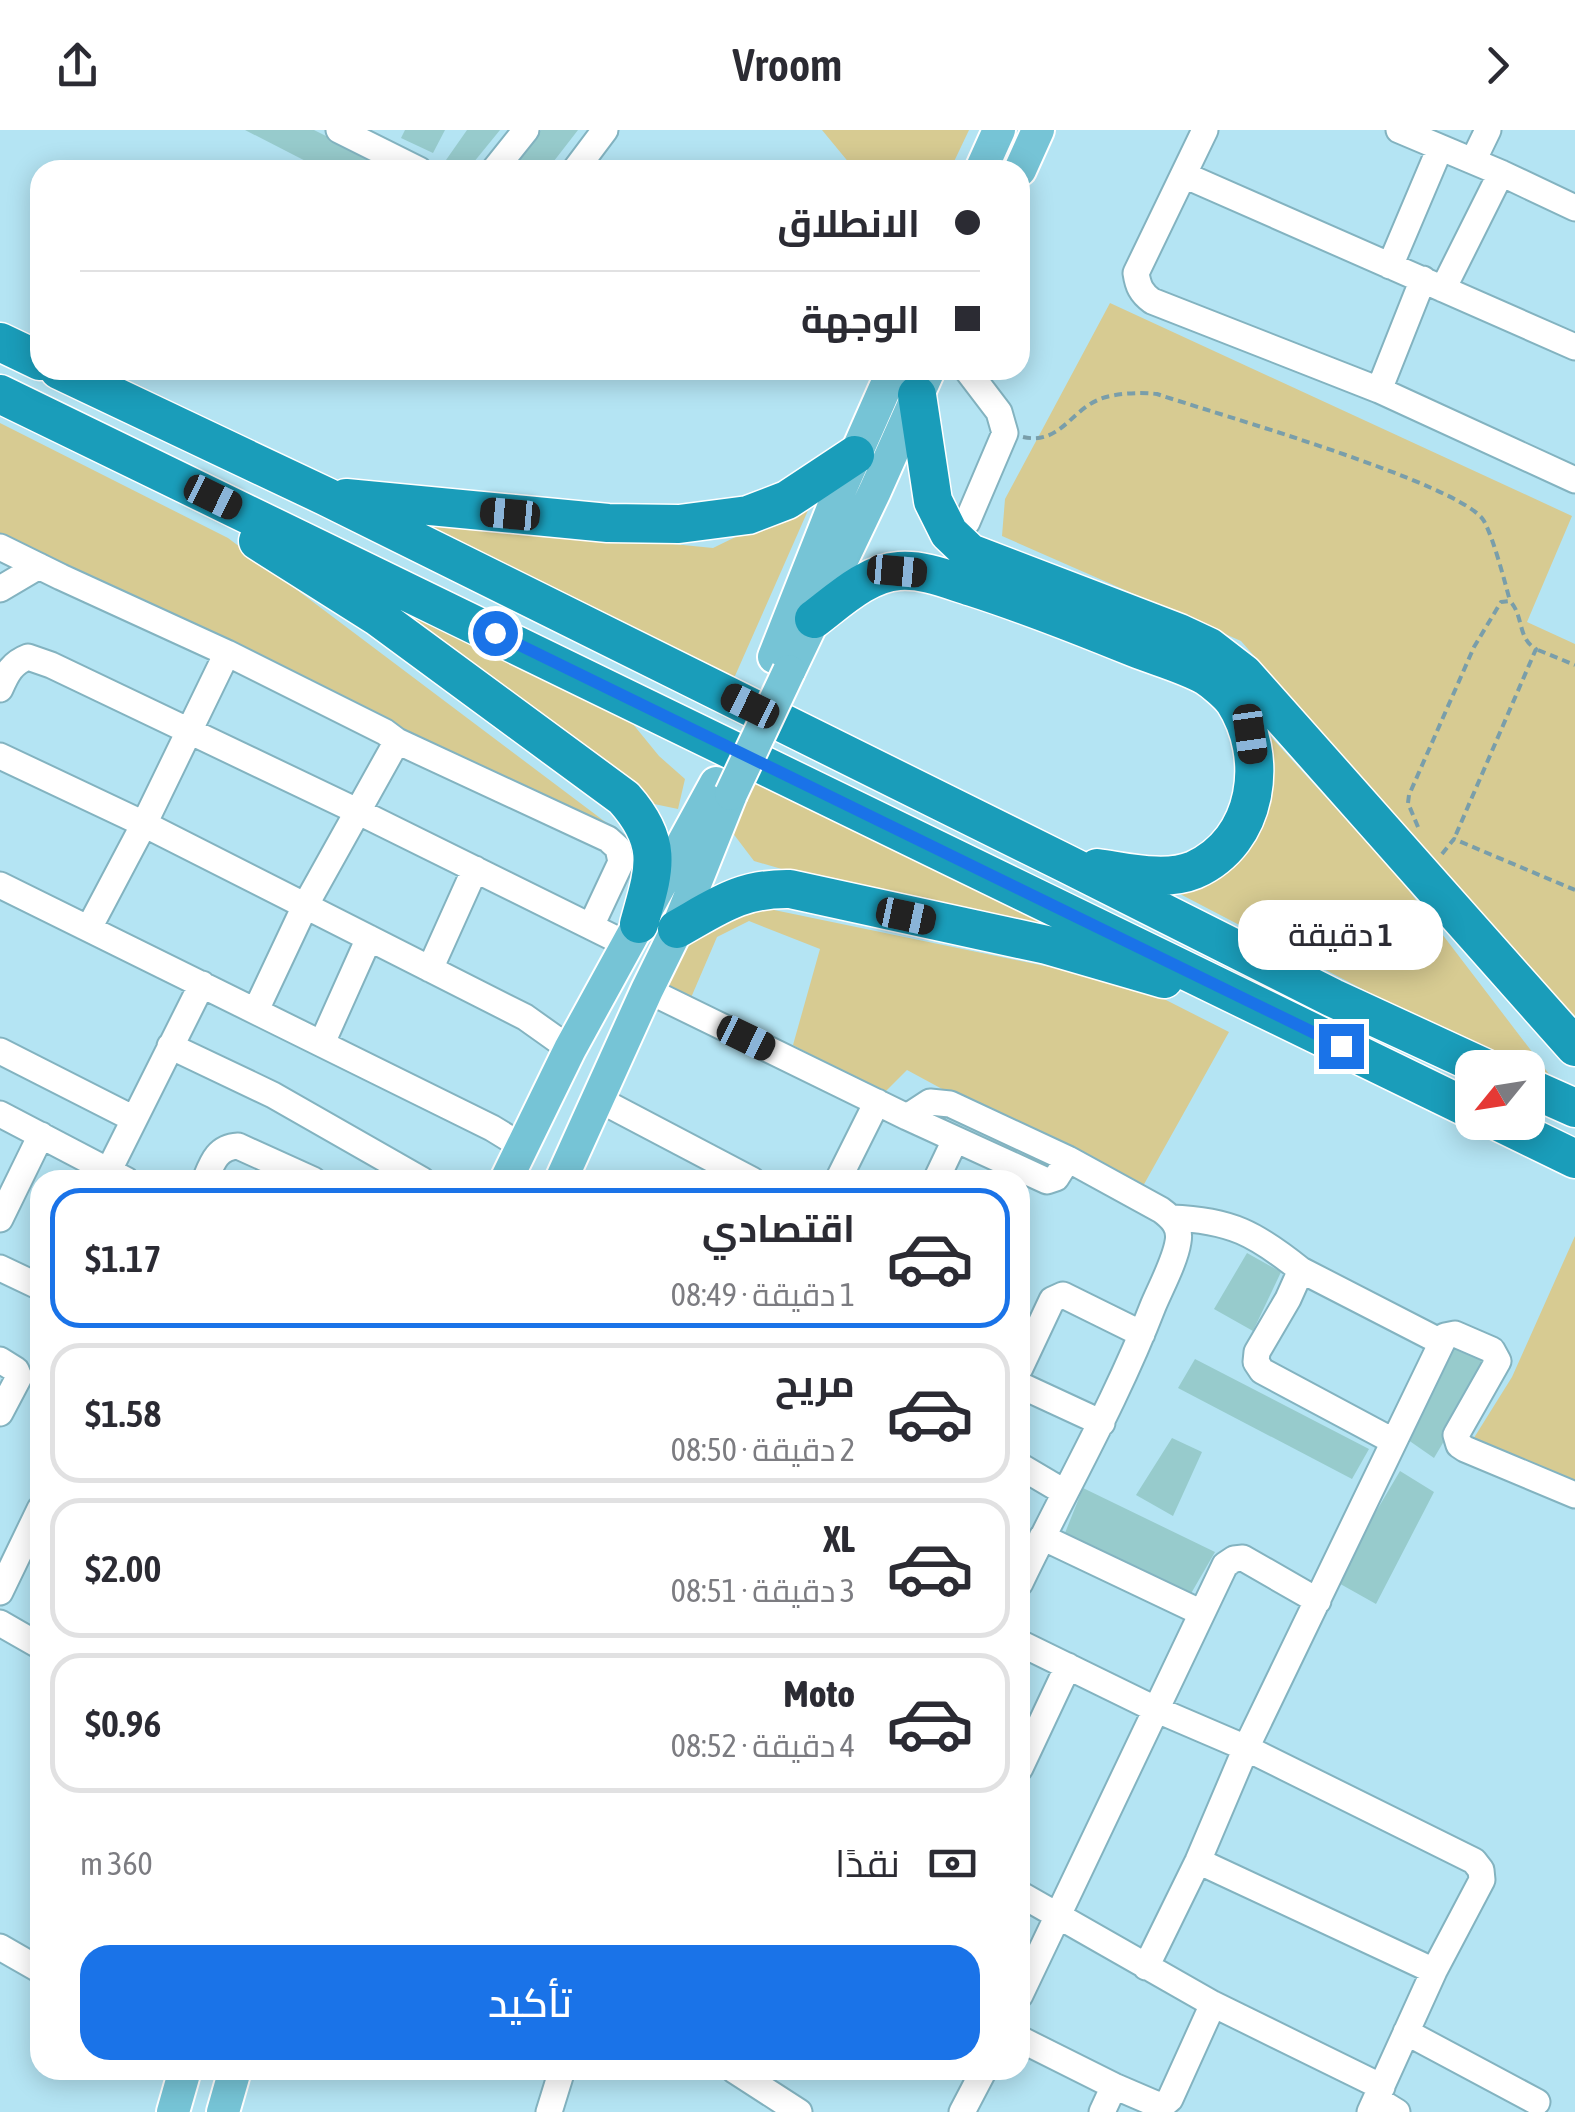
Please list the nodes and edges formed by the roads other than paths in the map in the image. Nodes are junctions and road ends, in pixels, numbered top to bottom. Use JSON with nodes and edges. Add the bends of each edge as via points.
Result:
{"nodes":[{"id":1,"x":340,"y":130,"type":"edge"},
{"id":2,"x":526,"y":130,"type":"edge"},
{"id":3,"x":605,"y":130,"type":"edge"},
{"id":4,"x":999,"y":130,"type":"edge"},
{"id":5,"x":1038,"y":130,"type":"edge"},
{"id":6,"x":1205,"y":130,"type":"edge"},
{"id":7,"x":1399,"y":130,"type":"edge"},
{"id":8,"x":1488,"y":130,"type":"edge"},
{"id":9,"x":390,"y":141,"type":"edge"},
{"id":10,"x":1440,"y":148,"type":"junction"},
{"id":11,"x":409,"y":160,"type":"edge"},
{"id":12,"x":502,"y":160,"type":"edge"},
{"id":13,"x":583,"y":160,"type":"edge"},
{"id":14,"x":986,"y":160,"type":"edge"},
{"id":15,"x":1024,"y":160,"type":"edge"},
{"id":16,"x":1473,"y":161,"type":"junction"},
{"id":17,"x":1500,"y":173,"type":"junction"},
{"id":18,"x":1184,"y":176,"type":"junction"},
{"id":19,"x":1575,"y":208,"type":"edge"},
{"id":20,"x":1390,"y":266,"type":"junction"},
{"id":21,"x":1433,"y":284,"type":"junction"},
{"id":22,"x":0,"y":342,"type":"edge"},
{"id":23,"x":1575,"y":347,"type":"edge"},
{"id":24,"x":30,"y":356,"type":"edge"},
{"id":25,"x":80,"y":380,"type":"edge"},
{"id":26,"x":911,"y":380,"type":"edge"},
{"id":27,"x":912,"y":380,"type":"edge"},
{"id":28,"x":913,"y":380,"type":"edge"},
{"id":29,"x":975,"y":380,"type":"edge"},
{"id":30,"x":1379,"y":390,"type":"junction"},
{"id":31,"x":0,"y":394,"type":"edge"},
{"id":32,"x":108,"y":446,"type":"junction"},
{"id":33,"x":855,"y":455,"type":"junction"},
{"id":34,"x":1575,"y":480,"type":"edge"},
{"id":35,"x":327,"y":497,"type":"junction"},
{"id":36,"x":967,"y":522,"type":"dead end"},
{"id":37,"x":0,"y":546,"type":"edge"},
{"id":38,"x":39,"y":566,"type":"junction"},
{"id":39,"x":0,"y":589,"type":"edge"},
{"id":40,"x":814,"y":619,"type":"junction"},
{"id":41,"x":227,"y":653,"type":"junction"},
{"id":42,"x":780,"y":667,"type":"junction"},
{"id":43,"x":0,"y":689,"type":"edge"},
{"id":44,"x":189,"y":732,"type":"junction"},
{"id":45,"x":398,"y":741,"type":"junction"},
{"id":46,"x":0,"y":756,"type":"edge"},
{"id":47,"x":724,"y":789,"type":"junction"},
{"id":48,"x":359,"y":812,"type":"junction"},
{"id":49,"x":144,"y":824,"type":"junction"},
{"id":50,"x":1067,"y":864,"type":"junction"},
{"id":51,"x":475,"y":869,"type":"junction"},
{"id":52,"x":0,"y":885,"type":"edge"},
{"id":53,"x":305,"y":906,"type":"junction"},
{"id":54,"x":591,"y":926,"type":"junction"},
{"id":55,"x":90,"y":928,"type":"junction"},
{"id":56,"x":677,"y":929,"type":"junction"},
{"id":57,"x":634,"y":934,"type":"junction"},
{"id":58,"x":369,"y":938,"type":"junction"},
{"id":59,"x":430,"y":969,"type":"junction"},
{"id":60,"x":202,"y":984,"type":"junction"},
{"id":61,"x":647,"y":990,"type":"junction"},
{"id":62,"x":256,"y":1010,"type":"junction"},
{"id":63,"x":1308,"y":1030,"type":"junction"},
{"id":64,"x":322,"y":1043,"type":"junction"},
{"id":65,"x":170,"y":1046,"type":"junction"},
{"id":66,"x":1575,"y":1047,"type":"edge"},
{"id":67,"x":570,"y":1049,"type":"junction"},
{"id":68,"x":0,"y":1051,"type":"edge"},
{"id":69,"x":1455,"y":1054,"type":"edge"},
{"id":70,"x":1545,"y":1094,"type":"edge"},
{"id":71,"x":598,"y":1099,"type":"junction"},
{"id":72,"x":877,"y":1102,"type":"junction"},
{"id":73,"x":1455,"y":1102,"type":"edge"},
{"id":74,"x":1575,"y":1108,"type":"edge"},
{"id":75,"x":0,"y":1114,"type":"edge"},
{"id":76,"x":908,"y":1117,"type":"junction"},
{"id":77,"x":134,"y":1118,"type":"junction"},
{"id":78,"x":41,"y":1135,"type":"junction"},
{"id":79,"x":955,"y":1140,"type":"junction"},
{"id":80,"x":1536,"y":1140,"type":"edge"},
{"id":81,"x":523,"y":1147,"type":"junction"},
{"id":82,"x":1068,"y":1159,"type":"junction"},
{"id":83,"x":1575,"y":1159,"type":"edge"},
{"id":84,"x":100,"y":1170,"type":"edge"},
{"id":85,"x":115,"y":1170,"type":"edge"},
{"id":86,"x":209,"y":1170,"type":"edge"},
{"id":87,"x":291,"y":1170,"type":"edge"},
{"id":88,"x":404,"y":1170,"type":"edge"},
{"id":89,"x":511,"y":1170,"type":"edge"},
{"id":90,"x":566,"y":1170,"type":"edge"},
{"id":91,"x":733,"y":1170,"type":"edge"},
{"id":92,"x":843,"y":1170,"type":"edge"},
{"id":93,"x":941,"y":1170,"type":"edge"},
{"id":94,"x":1022,"y":1170,"type":"edge"},
{"id":95,"x":1030,"y":1173,"type":"edge"},
{"id":96,"x":1171,"y":1218,"type":"junction"},
{"id":97,"x":0,"y":1220,"type":"edge"},
{"id":98,"x":0,"y":1268,"type":"edge"},
{"id":99,"x":1301,"y":1270,"type":"junction"},
{"id":100,"x":30,"y":1282,"type":"edge"},
{"id":101,"x":1142,"y":1334,"type":"junction"},
{"id":102,"x":1441,"y":1342,"type":"junction"},
{"id":103,"x":1030,"y":1347,"type":"edge"},
{"id":104,"x":0,"y":1360,"type":"edge"},
{"id":105,"x":1030,"y":1390,"type":"edge"},
{"id":106,"x":0,"y":1413,"type":"edge"},
{"id":107,"x":1102,"y":1423,"type":"junction"},
{"id":108,"x":1393,"y":1442,"type":"junction"},
{"id":109,"x":1030,"y":1472,"type":"edge"},
{"id":110,"x":1064,"y":1492,"type":"junction"},
{"id":111,"x":1575,"y":1495,"type":"edge"},
{"id":112,"x":30,"y":1529,"type":"edge"},
{"id":113,"x":1042,"y":1537,"type":"junction"},
{"id":114,"x":1030,"y":1562,"type":"edge"},
{"id":115,"x":2,"y":1582,"type":"edge"},
{"id":116,"x":1318,"y":1601,"type":"junction"},
{"id":117,"x":1202,"y":1613,"type":"junction"},
{"id":118,"x":0,"y":1622,"type":"edge"},
{"id":119,"x":30,"y":1640,"type":"edge"},
{"id":120,"x":1030,"y":1648,"type":"edge"},
{"id":121,"x":1068,"y":1666,"type":"junction"},
{"id":122,"x":1155,"y":1709,"type":"junction"},
{"id":123,"x":1030,"y":1747,"type":"edge"},
{"id":124,"x":1246,"y":1748,"type":"junction"},
{"id":125,"x":1198,"y":1860,"type":"junction"},
{"id":126,"x":1030,"y":1900,"type":"edge"},
{"id":127,"x":1057,"y":1915,"type":"junction"},
{"id":128,"x":0,"y":1947,"type":"edge"},
{"id":129,"x":30,"y":1964,"type":"edge"},
{"id":130,"x":1146,"y":1967,"type":"junction"},
{"id":131,"x":1030,"y":1970,"type":"edge"},
{"id":132,"x":1434,"y":1971,"type":"junction"},
{"id":133,"x":1213,"y":2004,"type":"junction"},
{"id":134,"x":1406,"y":2032,"type":"junction"},
{"id":135,"x":1030,"y":2044,"type":"edge"},
{"id":136,"x":182,"y":2080,"type":"edge"},
{"id":137,"x":232,"y":2080,"type":"edge"},
{"id":138,"x":559,"y":2080,"type":"edge"},
{"id":139,"x":750,"y":2080,"type":"edge"},
{"id":140,"x":979,"y":2080,"type":"edge"},
{"id":141,"x":1114,"y":2086,"type":"junction"},
{"id":142,"x":1381,"y":2102,"type":"edge"},
{"id":143,"x":1537,"y":2102,"type":"dead end"},
{"id":144,"x":173,"y":2112,"type":"edge"},
{"id":145,"x":223,"y":2112,"type":"edge"},
{"id":146,"x":548,"y":2112,"type":"edge"},
{"id":147,"x":800,"y":2112,"type":"edge"},
{"id":148,"x":962,"y":2112,"type":"edge"},
{"id":149,"x":1102,"y":2112,"type":"edge"}],
"edges":[{"from":1,"to":9,"type":"street"},
{"from":2,"to":12,"type":"street"},
{"from":3,"to":13,"type":"street"},
{"from":4,"to":14,"type":"main road"},
{"from":5,"to":15,"type":"main road"},
{"from":6,"to":18,"type":"street"},
{"from":7,"to":10,"type":"street"},
{"from":8,"to":16,"type":"street"},
{"from":9,"to":11,"type":"street"},
{"from":10,"to":16,"type":"street"},
{"from":10,"to":20,"type":"street"},
{"from":16,"to":17,"type":"street"},
{"from":17,"to":19,"type":"street"},
{"from":17,"to":21,"type":"street"},
{"from":18,"to":20,"type":"street"},
{"from":18,"to":30,"type":"street","via":[[1136,273],[1143,294]]},
{"from":20,"to":21,"type":"street"},
{"from":21,"to":23,"type":"street"},
{"from":21,"to":30,"type":"street"},
{"from":22,"to":24,"type":"highway"},
{"from":25,"to":35,"type":"highway"},
{"from":26,"to":33,"type":"main road"},
{"from":27,"to":40,"type":"main road"},
{"from":28,"to":66,"type":"highway","via":[[933,501],[949,533],[970,553],[1210,647],[1244,674]]},
{"from":29,"to":36,"type":"street","via":[[1005,432]]},
{"from":30,"to":34,"type":"street"},
{"from":31,"to":32,"type":"highway"},
{"from":32,"to":57,"type":"highway","via":[[378,617],[624,798],[652,844],[652,874]]},
{"from":32,"to":63,"type":"highway"},
{"from":33,"to":35,"type":"highway","via":[[787,500],[748,515],[678,524]]},
{"from":33,"to":42,"type":"main road"},
{"from":35,"to":50,"type":"highway"},
{"from":37,"to":38,"type":"street"},
{"from":38,"to":39,"type":"street"},
{"from":38,"to":41,"type":"street"},
{"from":40,"to":42,"type":"main road"},
{"from":40,"to":50,"type":"highway","via":[[869,580],[897,571],[930,574],[1028,605],[1207,677],[1232,698],[1250,734],[1252,804],[1217,856],[1170,876]]},
{"from":41,"to":44,"type":"street"},
{"from":41,"to":45,"type":"street"},
{"from":42,"to":47,"type":"main road"},
{"from":43,"to":44,"type":"street","via":[[8,670],[28,657]]},
{"from":44,"to":48,"type":"street"},
{"from":44,"to":49,"type":"street"},
{"from":45,"to":48,"type":"street"},
{"from":45,"to":54,"type":"street","via":[[618,848],[620,862]]},
{"from":46,"to":49,"type":"street"},
{"from":47,"to":56,"type":"main road"},
{"from":47,"to":57,"type":"main road"},
{"from":48,"to":51,"type":"street"},
{"from":48,"to":53,"type":"street"},
{"from":49,"to":53,"type":"street"},
{"from":49,"to":55,"type":"street"},
{"from":50,"to":69,"type":"highway"},
{"from":51,"to":54,"type":"street"},
{"from":51,"to":59,"type":"street"},
{"from":52,"to":55,"type":"street"},
{"from":53,"to":58,"type":"street"},
{"from":53,"to":62,"type":"street"},
{"from":54,"to":57,"type":"street"},
{"from":55,"to":60,"type":"street"},
{"from":56,"to":61,"type":"main road"},
{"from":56,"to":63,"type":"highway","via":[[742,894],[790,889],[1047,945]]},
{"from":57,"to":67,"type":"main road"},
{"from":58,"to":59,"type":"street"},
{"from":58,"to":64,"type":"street"},
{"from":59,"to":67,"type":"street","via":[[525,1017]]},
{"from":60,"to":62,"type":"street"},
{"from":60,"to":65,"type":"street"},
{"from":61,"to":71,"type":"main road"},
{"from":61,"to":72,"type":"street"},
{"from":62,"to":64,"type":"street"},
{"from":63,"to":73,"type":"highway"},
{"from":64,"to":81,"type":"street"},
{"from":65,"to":77,"type":"street"},
{"from":65,"to":88,"type":"street"},
{"from":67,"to":81,"type":"main road"},
{"from":68,"to":77,"type":"street"},
{"from":70,"to":74,"type":"highway"},
{"from":71,"to":90,"type":"main road"},
{"from":71,"to":91,"type":"street"},
{"from":72,"to":76,"type":"street"},
{"from":72,"to":92,"type":"street"},
{"from":75,"to":78,"type":"street"},
{"from":76,"to":79,"type":"street"},
{"from":76,"to":82,"type":"street","via":[[930,1102],[950,1104]]},
{"from":77,"to":85,"type":"street"},
{"from":78,"to":84,"type":"street"},
{"from":78,"to":97,"type":"street"},
{"from":79,"to":93,"type":"street"},
{"from":79,"to":94,"type":"street"},
{"from":80,"to":83,"type":"highway"},
{"from":81,"to":89,"type":"main road"},
{"from":82,"to":95,"type":"street","via":[[1056,1178]]},
{"from":82,"to":96,"type":"street"},
{"from":86,"to":87,"type":"street","via":[[221,1151],[238,1146]]},
{"from":96,"to":99,"type":"street","via":[[1227,1224],[1272,1246]]},
{"from":96,"to":101,"type":"street","via":[[1178,1242]]},
{"from":98,"to":100,"type":"street"},
{"from":99,"to":102,"type":"street"},
{"from":99,"to":108,"type":"street","via":[[1256,1362]]},
{"from":101,"to":103,"type":"street","via":[[1063,1295],[1052,1300]]},
{"from":101,"to":107,"type":"street"},
{"from":102,"to":108,"type":"street"},
{"from":102,"to":111,"type":"street","via":[[1455,1334],[1498,1357],[1456,1435],[1460,1445]]},
{"from":104,"to":106,"type":"street","via":[[18,1377]]},
{"from":105,"to":107,"type":"street"},
{"from":107,"to":110,"type":"street"},
{"from":108,"to":116,"type":"street"},
{"from":109,"to":110,"type":"street"},
{"from":110,"to":113,"type":"street"},
{"from":112,"to":115,"type":"street"},
{"from":113,"to":114,"type":"street"},
{"from":113,"to":117,"type":"street"},
{"from":116,"to":117,"type":"street","via":[[1243,1558],[1225,1565]]},
{"from":116,"to":124,"type":"street"},
{"from":117,"to":122,"type":"street"},
{"from":118,"to":119,"type":"street"},
{"from":120,"to":121,"type":"street"},
{"from":121,"to":122,"type":"street"},
{"from":121,"to":123,"type":"street"},
{"from":122,"to":124,"type":"street"},
{"from":122,"to":127,"type":"street"},
{"from":124,"to":125,"type":"street"},
{"from":124,"to":132,"type":"street","via":[[1482,1870]]},
{"from":125,"to":130,"type":"street"},
{"from":125,"to":132,"type":"street"},
{"from":126,"to":127,"type":"street"},
{"from":127,"to":130,"type":"street"},
{"from":127,"to":131,"type":"street"},
{"from":128,"to":129,"type":"street"},
{"from":130,"to":133,"type":"street"},
{"from":132,"to":134,"type":"street"},
{"from":133,"to":141,"type":"street","via":[[1164,2104]]},
{"from":133,"to":142,"type":"street"},
{"from":134,"to":142,"type":"street"},
{"from":134,"to":143,"type":"street"},
{"from":135,"to":141,"type":"street"},
{"from":136,"to":144,"type":"main road"},
{"from":137,"to":145,"type":"main road"},
{"from":138,"to":146,"type":"street"},
{"from":139,"to":147,"type":"street"},
{"from":140,"to":148,"type":"street"},
{"from":141,"to":149,"type":"street"}]}
